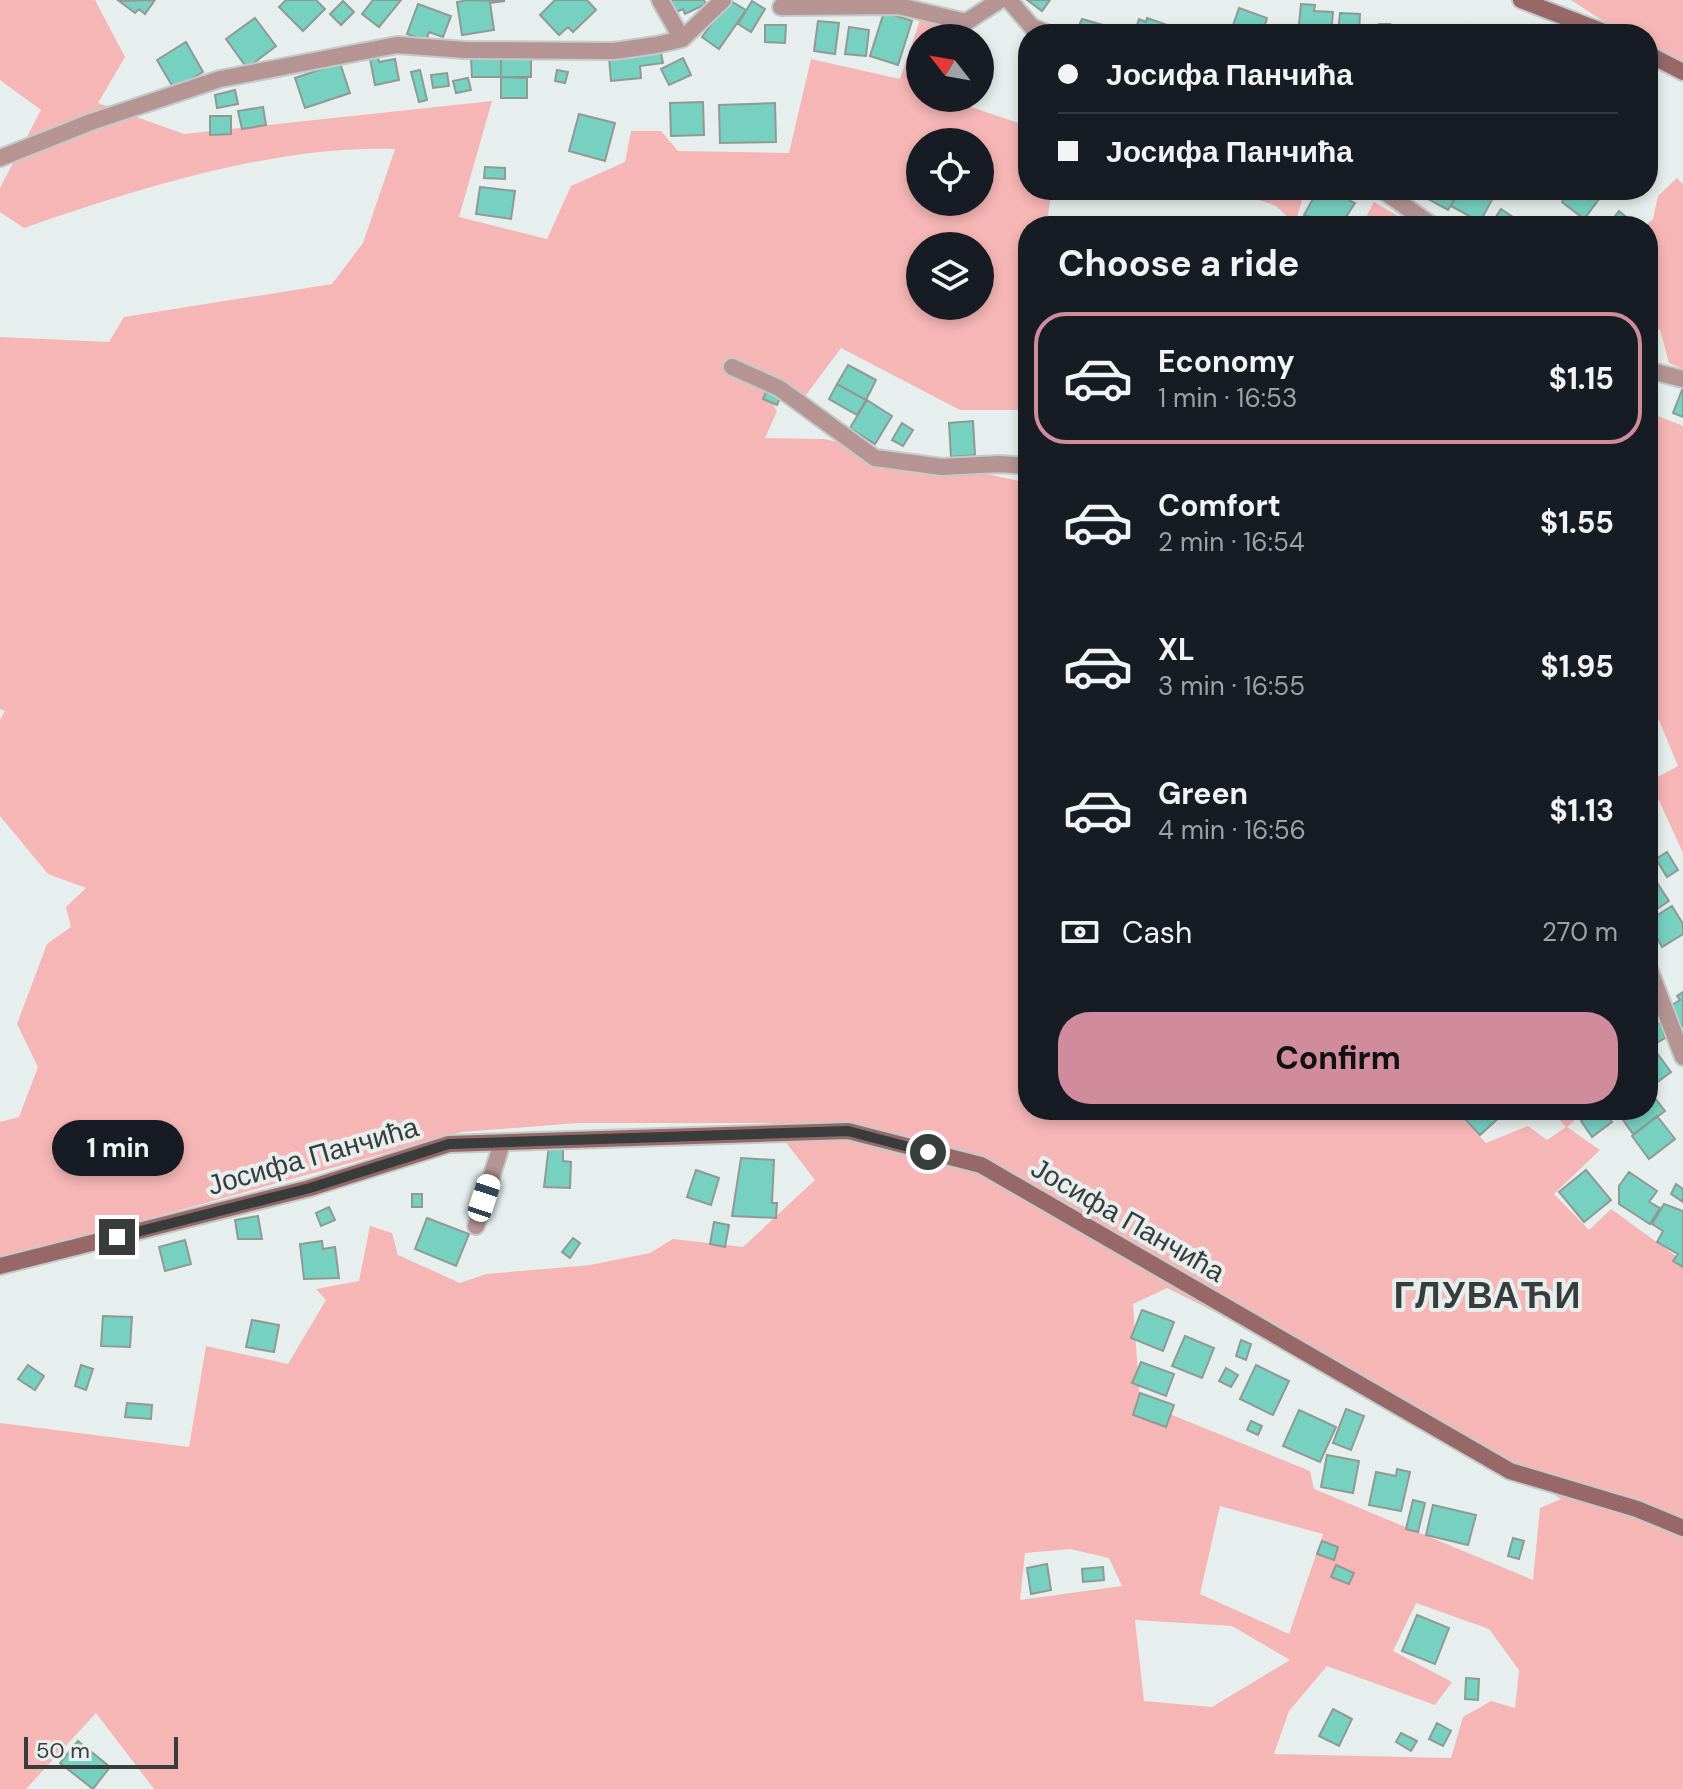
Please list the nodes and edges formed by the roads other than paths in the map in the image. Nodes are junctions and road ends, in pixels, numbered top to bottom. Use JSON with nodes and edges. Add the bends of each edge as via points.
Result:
{"nodes":[{"id":1,"x":660,"y":0,"type":"edge"},
{"id":2,"x":723,"y":0,"type":"edge"},
{"id":3,"x":1000,"y":0,"type":"edge"},
{"id":4,"x":1009,"y":0,"type":"edge"},
{"id":5,"x":1521,"y":0,"type":"edge"},
{"id":6,"x":781,"y":7,"type":"dead end"},
{"id":7,"x":1029,"y":24,"type":"edge"},
{"id":8,"x":1583,"y":24,"type":"edge"},
{"id":9,"x":682,"y":39,"type":"junction"},
{"id":10,"x":1658,"y":59,"type":"edge"},
{"id":11,"x":1683,"y":72,"type":"edge"},
{"id":12,"x":0,"y":158,"type":"edge"},
{"id":13,"x":1396,"y":200,"type":"edge"},
{"id":14,"x":1419,"y":216,"type":"edge"},
{"id":15,"x":732,"y":367,"type":"dead end"},
{"id":16,"x":1658,"y":373,"type":"edge"},
{"id":17,"x":1683,"y":379,"type":"edge"},
{"id":18,"x":1018,"y":465,"type":"edge"},
{"id":19,"x":1658,"y":992,"type":"edge"},
{"id":20,"x":1683,"y":1057,"type":"edge"},
{"id":21,"x":502,"y":1143,"type":"junction"},
{"id":22,"x":476,"y":1226,"type":"dead end"},
{"id":23,"x":0,"y":1266,"type":"edge"},
{"id":24,"x":1683,"y":1528,"type":"edge"}],
"edges":[{"from":1,"to":9,"type":"street"},
{"from":2,"to":9,"type":"street"},
{"from":3,"to":6,"type":"street","via":[[966,22],[899,6]]},
{"from":4,"to":7,"type":"street"},
{"from":5,"to":8,"type":"street"},
{"from":9,"to":12,"type":"street","via":[[614,51],[397,45],[220,79]]},
{"from":10,"to":11,"type":"street"},
{"from":13,"to":14,"type":"street"},
{"from":15,"to":18,"type":"street","via":[[779,388],[875,458],[942,467]]},
{"from":16,"to":17,"type":"street"},
{"from":19,"to":20,"type":"street"},
{"from":21,"to":22,"type":"street"},
{"from":21,"to":23,"type":"street","name":"Јосифа Панчића","via":[[449,1144],[310,1188]]},
{"from":21,"to":24,"type":"street","name":"Јосифа Панчића","via":[[848,1131],[981,1165],[1510,1471]]}]}
